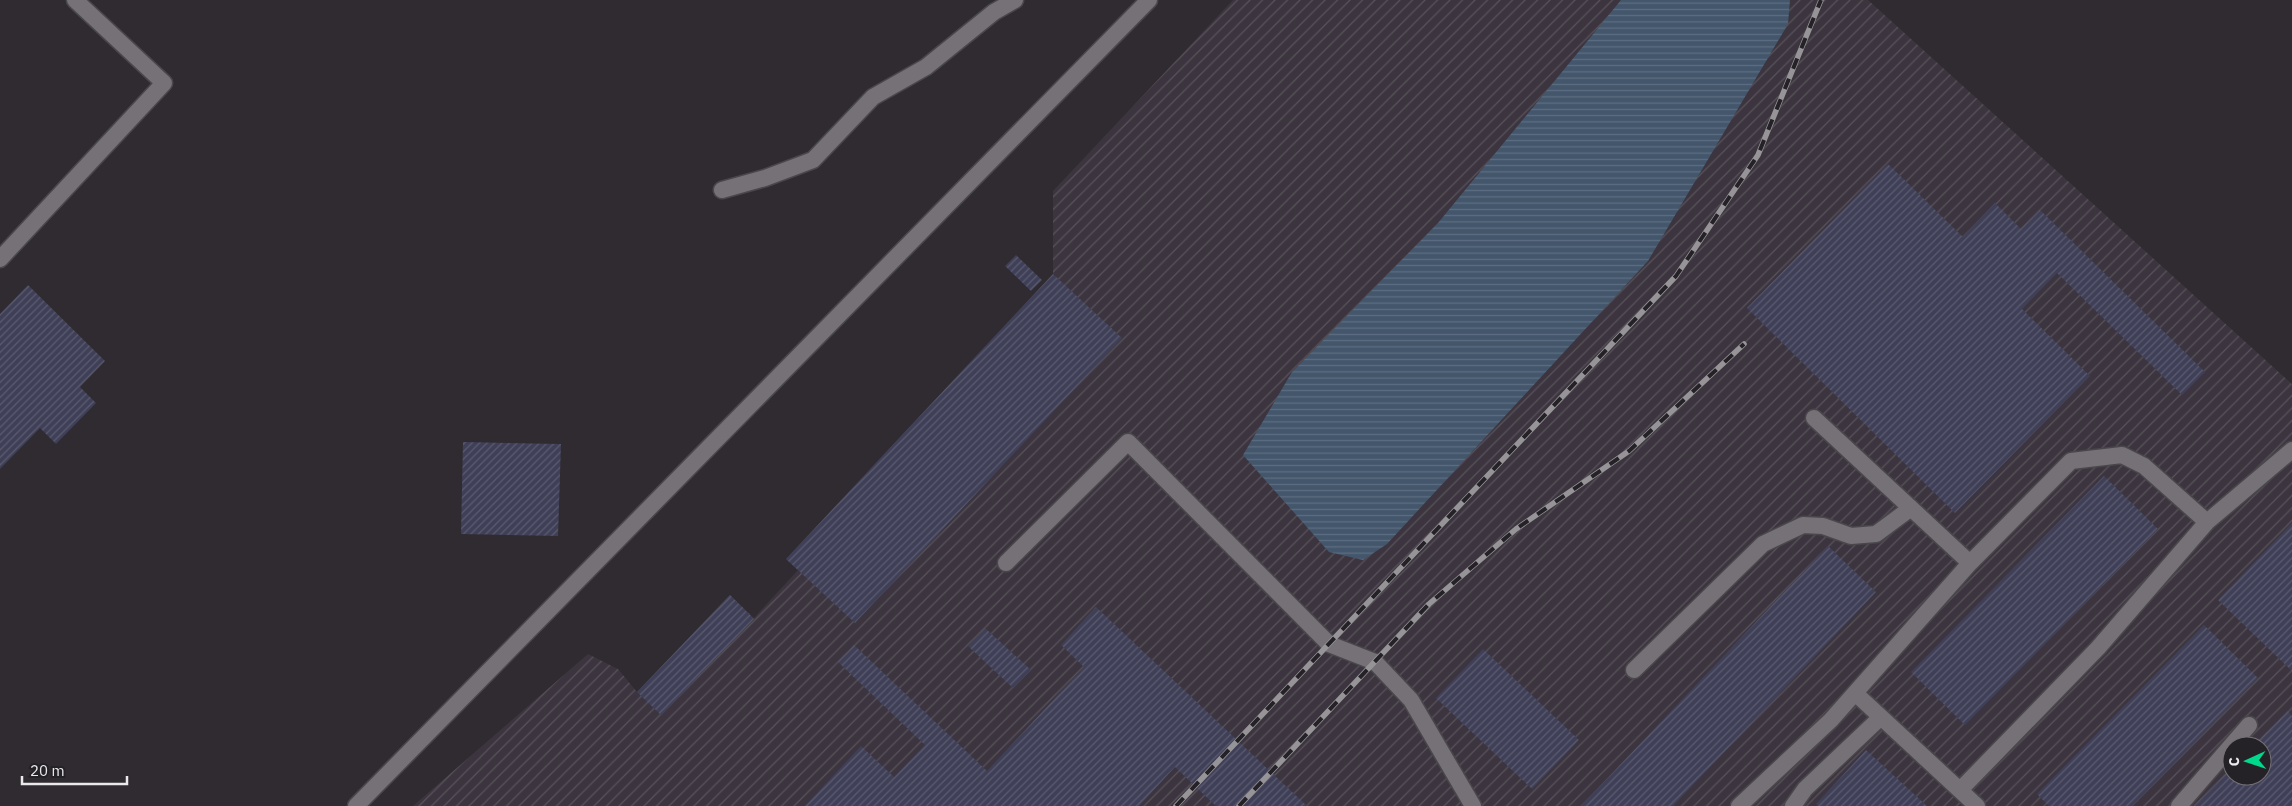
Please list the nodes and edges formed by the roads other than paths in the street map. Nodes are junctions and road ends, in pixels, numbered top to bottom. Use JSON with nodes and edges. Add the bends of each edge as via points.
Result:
{"nodes":[{"id":1,"x":75,"y":0,"type":"edge"},
{"id":2,"x":1015,"y":0,"type":"edge"},
{"id":3,"x":1149,"y":0,"type":"edge"},
{"id":4,"x":722,"y":190,"type":"dead end"},
{"id":5,"x":0,"y":259,"type":"edge"},
{"id":6,"x":1814,"y":418,"type":"dead end"},
{"id":7,"x":2292,"y":450,"type":"edge"},
{"id":8,"x":1911,"y":508,"type":"junction"},
{"id":9,"x":2206,"y":522,"type":"junction"},
{"id":10,"x":1006,"y":563,"type":"dead end"},
{"id":11,"x":1970,"y":563,"type":"junction"},
{"id":12,"x":1634,"y":670,"type":"dead end"},
{"id":13,"x":1855,"y":693,"type":"junction"},
{"id":14,"x":1881,"y":717,"type":"junction"},
{"id":15,"x":2249,"y":726,"type":"dead end"},
{"id":16,"x":1960,"y":790,"type":"junction"},
{"id":17,"x":356,"y":806,"type":"edge"},
{"id":18,"x":1473,"y":806,"type":"edge"},
{"id":19,"x":1739,"y":806,"type":"edge"},
{"id":20,"x":1794,"y":806,"type":"edge"},
{"id":21,"x":1978,"y":806,"type":"edge"},
{"id":22,"x":2179,"y":806,"type":"edge"}],
"edges":[{"from":1,"to":5,"type":"lane","via":[[164,83]]},
{"from":2,"to":4,"type":"lane","via":[[994,12],[926,66],[873,97],[813,160]]},
{"from":3,"to":17,"type":"lane"},
{"from":6,"to":8,"type":"lane"},
{"from":7,"to":9,"type":"lane"},
{"from":8,"to":11,"type":"lane"},
{"from":8,"to":12,"type":"lane","via":[[1876,534],[1851,536],[1823,526],[1803,525],[1763,544]]},
{"from":9,"to":11,"type":"lane","via":[[2144,466],[2122,455],[2071,461]]},
{"from":9,"to":16,"type":"lane","via":[[2098,648]]},
{"from":10,"to":18,"type":"lane","via":[[1128,442],[1329,644],[1374,662],[1411,700]]},
{"from":11,"to":13,"type":"lane"},
{"from":13,"to":14,"type":"lane"},
{"from":13,"to":19,"type":"lane","via":[[1831,720]]},
{"from":14,"to":16,"type":"lane"},
{"from":14,"to":20,"type":"lane","via":[[1805,789]]},
{"from":15,"to":22,"type":"lane"},
{"from":16,"to":21,"type":"lane"}]}
